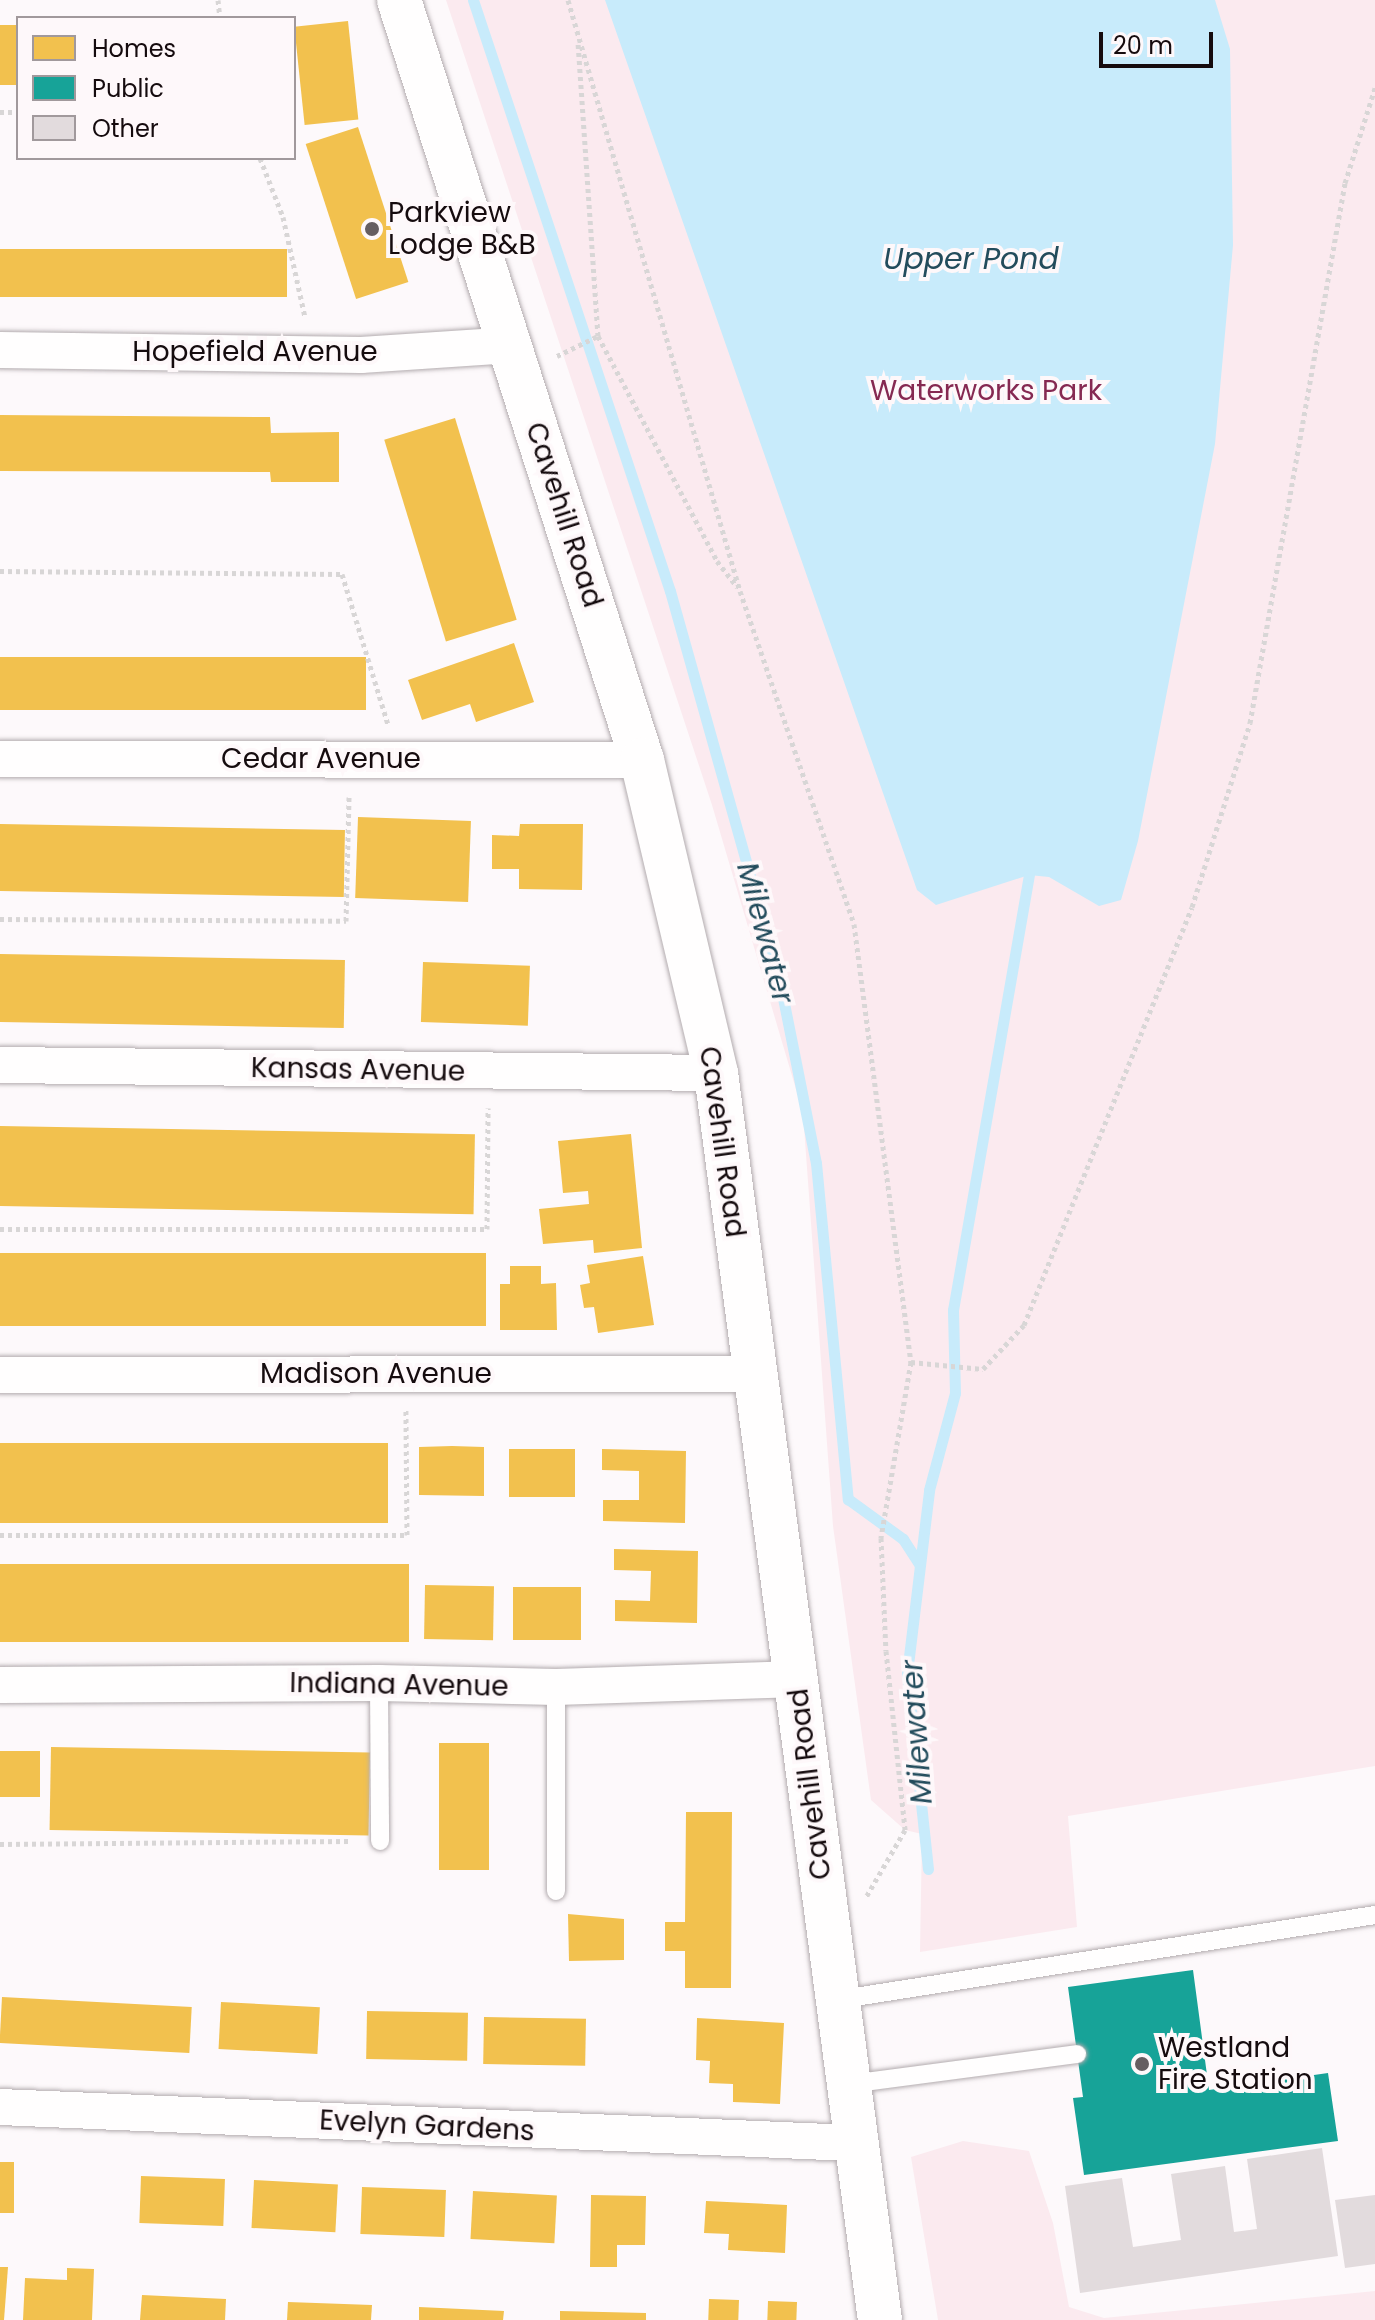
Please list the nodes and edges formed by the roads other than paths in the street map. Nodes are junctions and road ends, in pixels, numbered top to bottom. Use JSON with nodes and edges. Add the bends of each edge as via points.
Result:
{"nodes":[{"id":1,"x":399,"y":0,"type":"edge"},
{"id":2,"x":510,"y":345,"type":"junction"},
{"id":3,"x":0,"y":350,"type":"edge"},
{"id":4,"x":0,"y":759,"type":"edge"},
{"id":5,"x":642,"y":760,"type":"junction"},
{"id":6,"x":0,"y":1065,"type":"edge"},
{"id":7,"x":716,"y":1073,"type":"junction"},
{"id":8,"x":752,"y":1374,"type":"junction"},
{"id":9,"x":0,"y":1375,"type":"edge"},
{"id":10,"x":798,"y":1679,"type":"junction"},
{"id":11,"x":379,"y":1683,"type":"junction"},
{"id":12,"x":0,"y":1685,"type":"edge"},
{"id":13,"x":556,"y":1687,"type":"junction"},
{"id":14,"x":380,"y":1841,"type":"road end"},
{"id":15,"x":556,"y":1891,"type":"dead end"},
{"id":16,"x":1375,"y":1915,"type":"edge"},
{"id":17,"x":836,"y":2000,"type":"junction"},
{"id":18,"x":1077,"y":2054,"type":"dead end"},
{"id":19,"x":847,"y":2084,"type":"junction"},
{"id":20,"x":0,"y":2107,"type":"edge"},
{"id":21,"x":853,"y":2143,"type":"junction"},
{"id":22,"x":880,"y":2320,"type":"edge"}],
"edges":[{"from":1,"to":2,"type":"main road","name":"Cavehill Road"},
{"from":2,"to":3,"type":"street","name":"Hopefield Avenue","via":[[304,354]]},
{"from":2,"to":5,"type":"main road","name":"Cavehill Road"},
{"from":4,"to":5,"type":"street","name":"Cedar Avenue"},
{"from":5,"to":7,"type":"main road","name":"Cavehill Road"},
{"from":6,"to":7,"type":"street","name":"Kansas Avenue"},
{"from":7,"to":8,"type":"main road","name":"Cavehill Road"},
{"from":8,"to":9,"type":"street","name":"Madison Avenue"},
{"from":8,"to":10,"type":"main road","name":"Cavehill Road"},
{"from":10,"to":13,"type":"street","name":"Indiana Avenue"},
{"from":10,"to":17,"type":"main road","name":"Cavehill Road"},
{"from":11,"to":12,"type":"street","name":"Indiana Avenue"},
{"from":11,"to":13,"type":"street","name":"Indiana Avenue"},
{"from":11,"to":14,"type":"lane"},
{"from":13,"to":15,"type":"lane"},
{"from":16,"to":17,"type":"lane"},
{"from":17,"to":19,"type":"main road","name":"Cavehill Road"},
{"from":18,"to":19,"type":"lane"},
{"from":19,"to":21,"type":"main road","name":"Cavehill Road"},
{"from":20,"to":21,"type":"street","name":"Evelyn Gardens"},
{"from":21,"to":22,"type":"main road","name":"Cavehill Road"}]}
